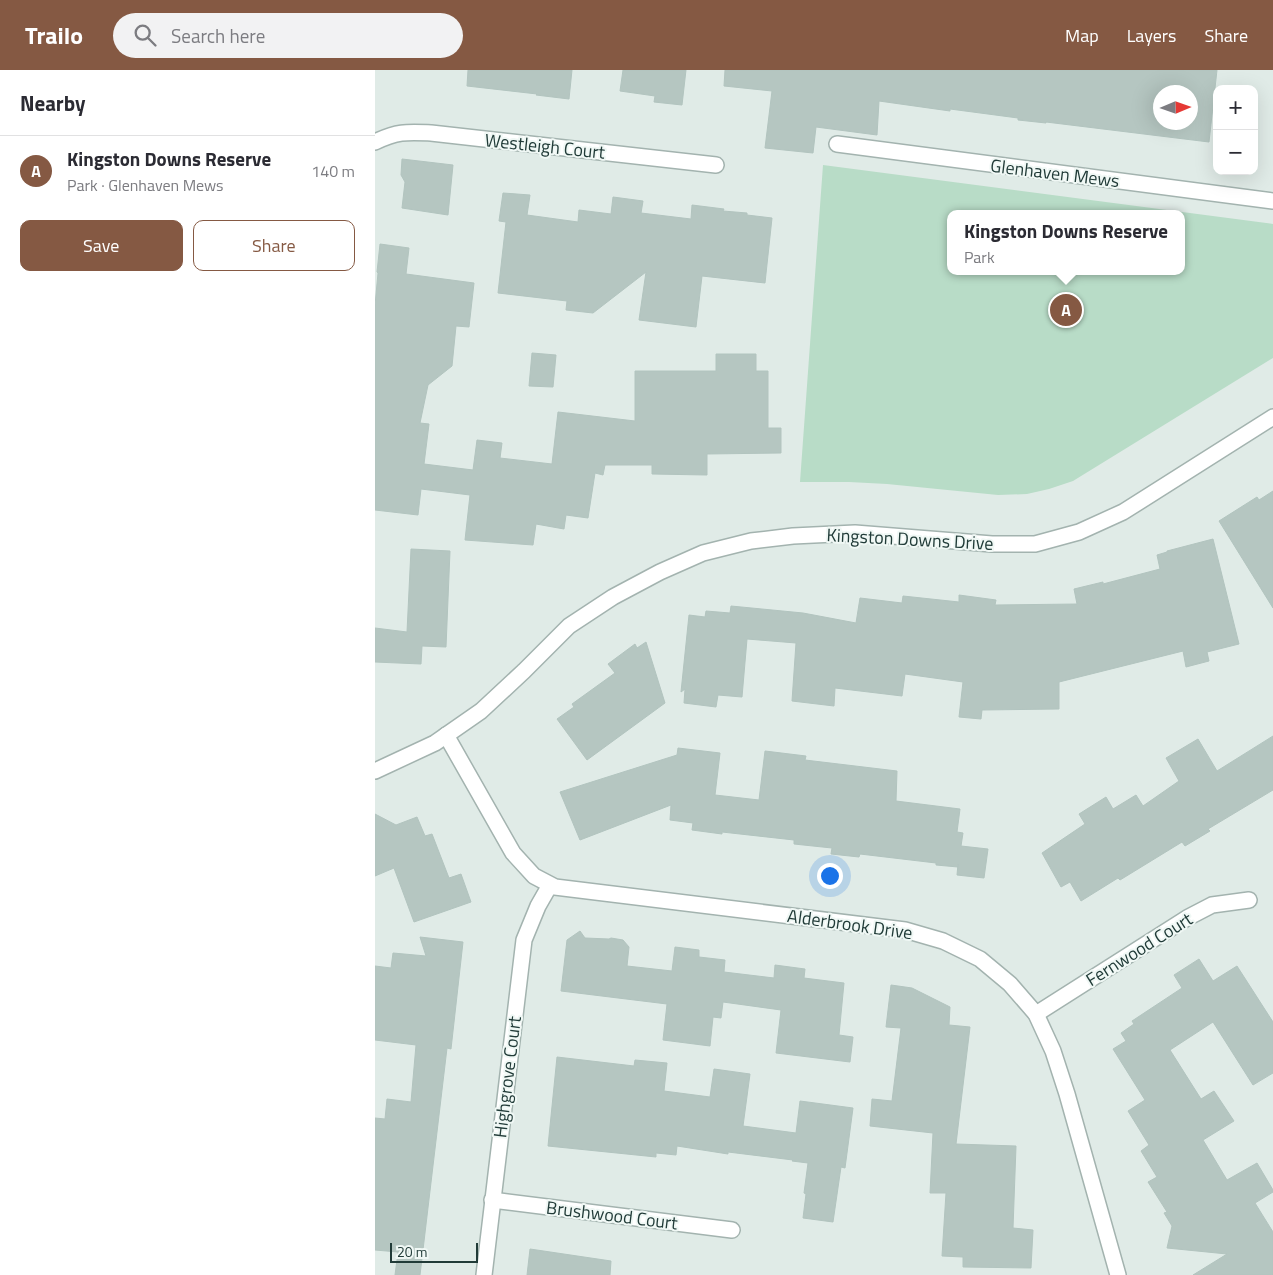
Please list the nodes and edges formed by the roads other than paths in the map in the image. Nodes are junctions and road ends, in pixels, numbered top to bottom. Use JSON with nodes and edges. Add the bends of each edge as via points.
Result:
{"nodes":[{"id":1,"x":375,"y":142,"type":"edge"},
{"id":2,"x":837,"y":144,"type":"dead end"},
{"id":3,"x":716,"y":165,"type":"dead end"},
{"id":4,"x":1273,"y":201,"type":"edge"},
{"id":5,"x":1273,"y":417,"type":"edge"},
{"id":6,"x":446,"y":734,"type":"junction"},
{"id":7,"x":375,"y":771,"type":"edge"},
{"id":8,"x":550,"y":885,"type":"junction"},
{"id":9,"x":1249,"y":900,"type":"dead end"},
{"id":10,"x":1035,"y":1014,"type":"junction"},
{"id":11,"x":492,"y":1200,"type":"junction"},
{"id":12,"x":732,"y":1230,"type":"dead end"},
{"id":13,"x":484,"y":1275,"type":"edge"},
{"id":14,"x":1118,"y":1275,"type":"edge"}],
"edges":[{"from":1,"to":3,"type":"street","name":"Westleigh Court","via":[[405,132],[431,133]]},
{"from":2,"to":4,"type":"street","name":"Glenhaven Mews"},
{"from":5,"to":6,"type":"street","name":"Kingston Downs Drive","via":[[1123,512],[1079,532],[1035,544],[992,544],[855,533],[751,541],[703,553],[613,597],[569,626],[481,711]]},
{"from":6,"to":7,"type":"street","name":"Kingston Downs Drive","via":[[435,743]]},
{"from":6,"to":8,"type":"street","name":"Alderbrook Drive","via":[[513,852],[535,876]]},
{"from":8,"to":10,"type":"street","name":"Alderbrook Drive","via":[[905,930],[943,941],[980,959],[1010,984]]},
{"from":8,"to":11,"type":"street","name":"Highgrove Court","via":[[523,940]]},
{"from":9,"to":10,"type":"street","name":"Fernwood Court","via":[[1212,905],[1187,918]]},
{"from":10,"to":14,"type":"street","name":"Alderbrook Drive","via":[[1053,1051]]},
{"from":11,"to":12,"type":"street","name":"Brushwood Court"},
{"from":11,"to":13,"type":"street","name":"Highgrove Court"}]}
